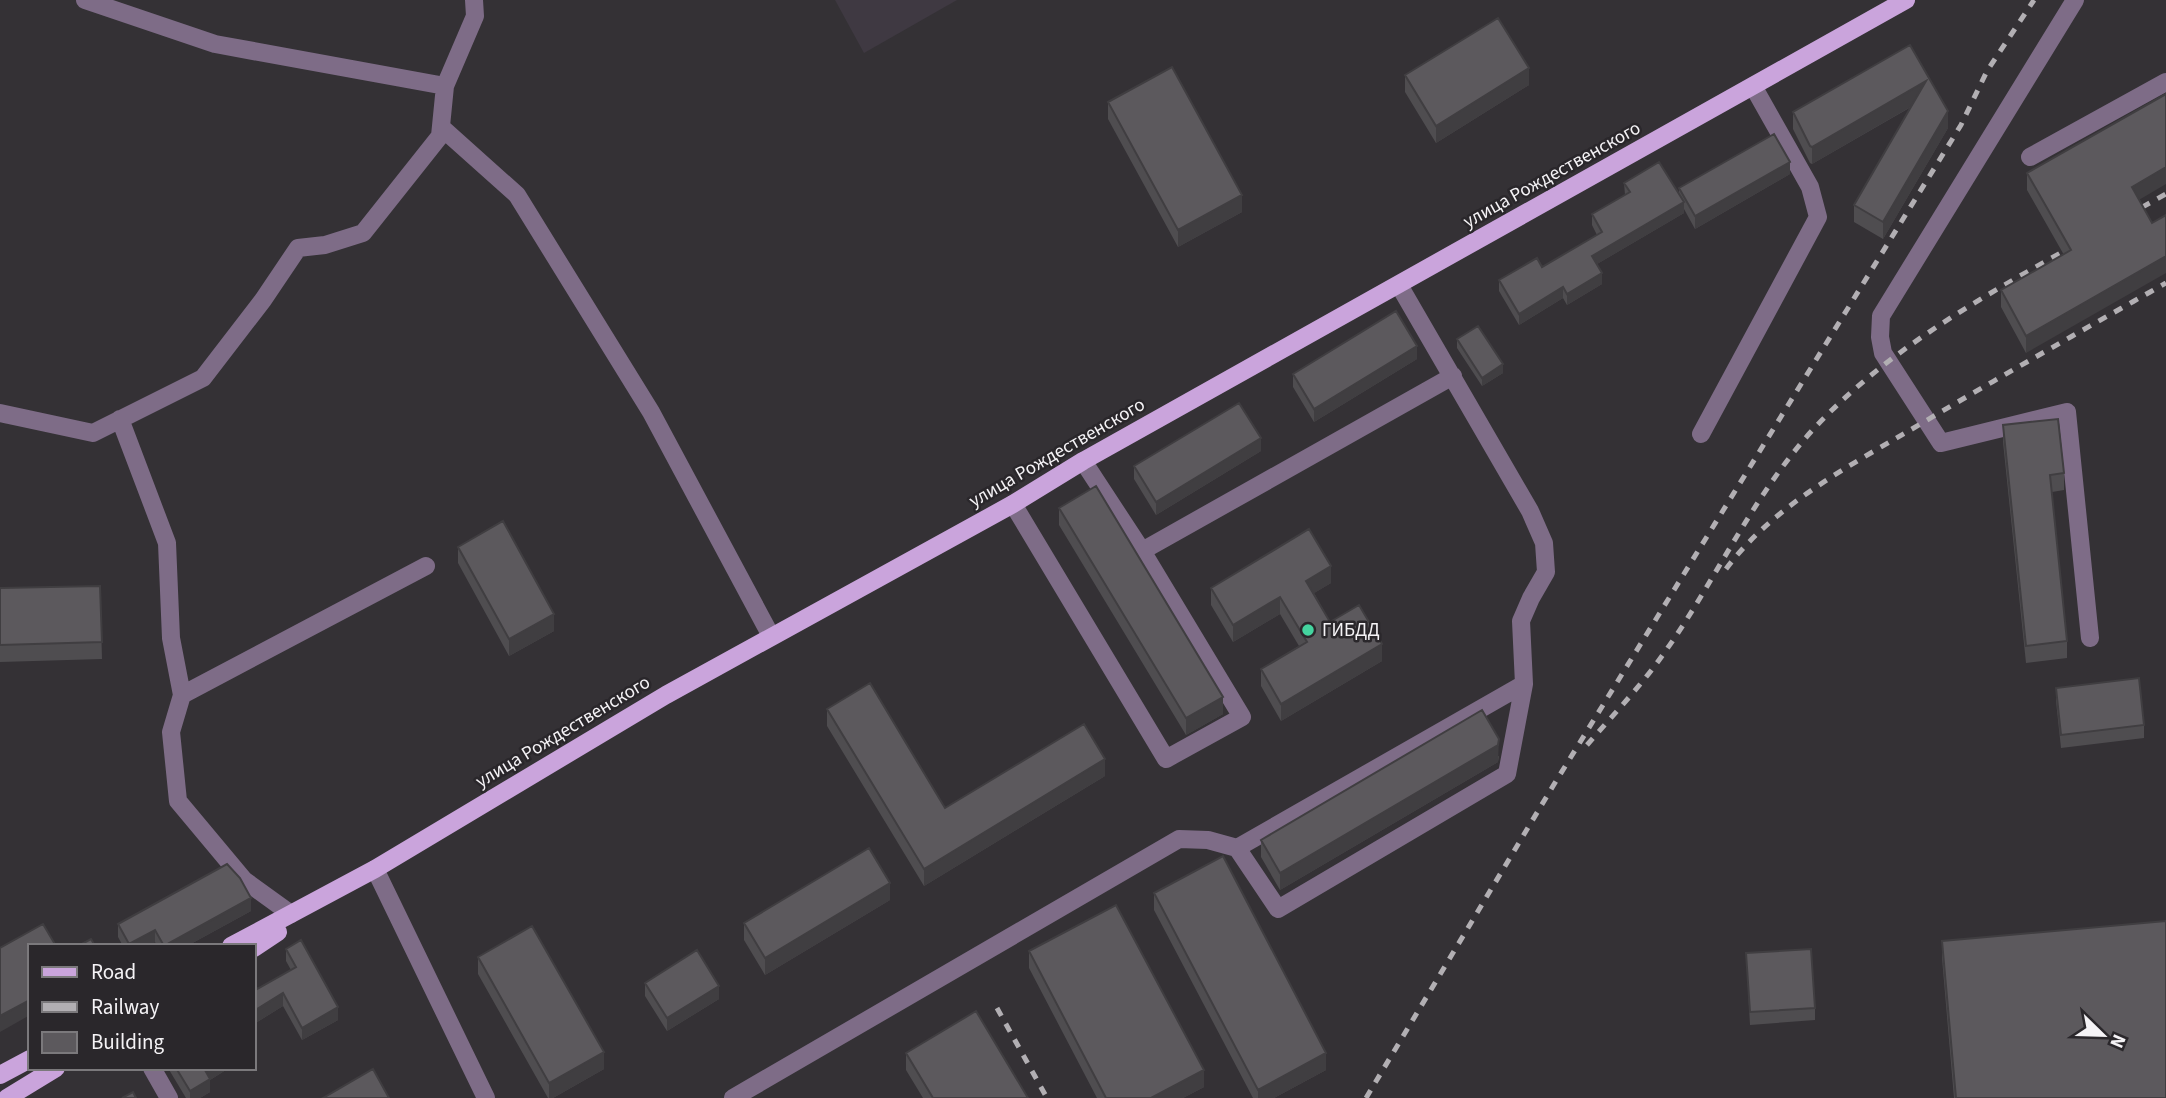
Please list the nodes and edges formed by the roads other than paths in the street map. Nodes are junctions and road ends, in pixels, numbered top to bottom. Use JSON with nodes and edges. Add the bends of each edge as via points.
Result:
{"nodes":[{"id":1,"x":85,"y":0,"type":"edge"},
{"id":2,"x":474,"y":0,"type":"edge"},
{"id":3,"x":1906,"y":0,"type":"edge"},
{"id":4,"x":2074,"y":0,"type":"edge"},
{"id":5,"x":2166,"y":82,"type":"edge"},
{"id":6,"x":445,"y":86,"type":"junction"},
{"id":7,"x":1753,"y":86,"type":"junction"},
{"id":8,"x":441,"y":127,"type":"junction"},
{"id":9,"x":2030,"y":157,"type":"dead end"},
{"id":10,"x":1399,"y":285,"type":"junction"},
{"id":11,"x":1453,"y":376,"type":"junction"},
{"id":12,"x":0,"y":413,"type":"edge"},
{"id":13,"x":120,"y":419,"type":"junction"},
{"id":14,"x":1701,"y":434,"type":"dead end"},
{"id":15,"x":1083,"y":461,"type":"junction"},
{"id":16,"x":1013,"y":505,"type":"junction"},
{"id":17,"x":1142,"y":551,"type":"junction"},
{"id":18,"x":426,"y":566,"type":"dead end"},
{"id":19,"x":771,"y":636,"type":"junction"},
{"id":20,"x":2090,"y":638,"type":"dead end"},
{"id":21,"x":1524,"y":684,"type":"junction"},
{"id":22,"x":182,"y":695,"type":"junction"},
{"id":23,"x":1237,"y":848,"type":"junction"},
{"id":24,"x":375,"y":869,"type":"junction"},
{"id":25,"x":290,"y":914,"type":"junction"},
{"id":26,"x":235,"y":944,"type":"edge"},
{"id":27,"x":256,"y":947,"type":"edge"},
{"id":28,"x":28,"y":1060,"type":"edge"},
{"id":29,"x":53,"y":1070,"type":"edge"},
{"id":30,"x":153,"y":1070,"type":"edge"},
{"id":31,"x":0,"y":1075,"type":"edge"},
{"id":32,"x":7,"y":1098,"type":"edge"},
{"id":33,"x":169,"y":1098,"type":"edge"},
{"id":34,"x":486,"y":1098,"type":"edge"},
{"id":35,"x":733,"y":1098,"type":"edge"}],
"edges":[{"from":1,"to":6,"type":"street","via":[[215,44]]},
{"from":2,"to":6,"type":"street","via":[[475,16]]},
{"from":3,"to":7,"type":"main road","name":"улица Рождественского"},
{"from":4,"to":20,"type":"street","via":[[1881,316],[1880,337],[1883,353],[1941,443],[2067,412]]},
{"from":5,"to":9,"type":"street"},
{"from":6,"to":8,"type":"street"},
{"from":7,"to":10,"type":"main road","name":"улица Рождественского"},
{"from":7,"to":14,"type":"street","via":[[1810,187],[1818,217]]},
{"from":8,"to":13,"type":"street","via":[[440,136],[363,233],[298,248],[203,378]]},
{"from":8,"to":19,"type":"street","via":[[517,195],[651,412]]},
{"from":10,"to":11,"type":"street"},
{"from":10,"to":15,"type":"main road","name":"улица Рождественского"},
{"from":11,"to":17,"type":"street"},
{"from":11,"to":21,"type":"street","via":[[1531,511],[1544,543],[1546,572],[1521,621]]},
{"from":12,"to":13,"type":"street","via":[[93,433]]},
{"from":13,"to":22,"type":"street","via":[[167,543],[171,638]]},
{"from":15,"to":16,"type":"main road","name":"улица Рождественского"},
{"from":15,"to":17,"type":"street"},
{"from":16,"to":17,"type":"street","via":[[1166,759],[1242,717]]},
{"from":16,"to":19,"type":"main road","name":"улица Рождественского"},
{"from":18,"to":22,"type":"street"},
{"from":19,"to":24,"type":"main road","name":"улица Рождественского"},
{"from":21,"to":23,"type":"street"},
{"from":21,"to":23,"type":"street","via":[[1507,774],[1278,909]]},
{"from":22,"to":25,"type":"street","via":[[171,732],[178,801],[244,880]]},
{"from":23,"to":35,"type":"street","via":[[1179,839]]},
{"from":24,"to":25,"type":"main road","name":"улица Рождественского"},
{"from":24,"to":27,"type":"main road"},
{"from":24,"to":34,"type":"street"},
{"from":25,"to":26,"type":"main road","name":"улица Рождественского"},
{"from":28,"to":31,"type":"main road"},
{"from":29,"to":32,"type":"main road"},
{"from":30,"to":33,"type":"street"}]}
